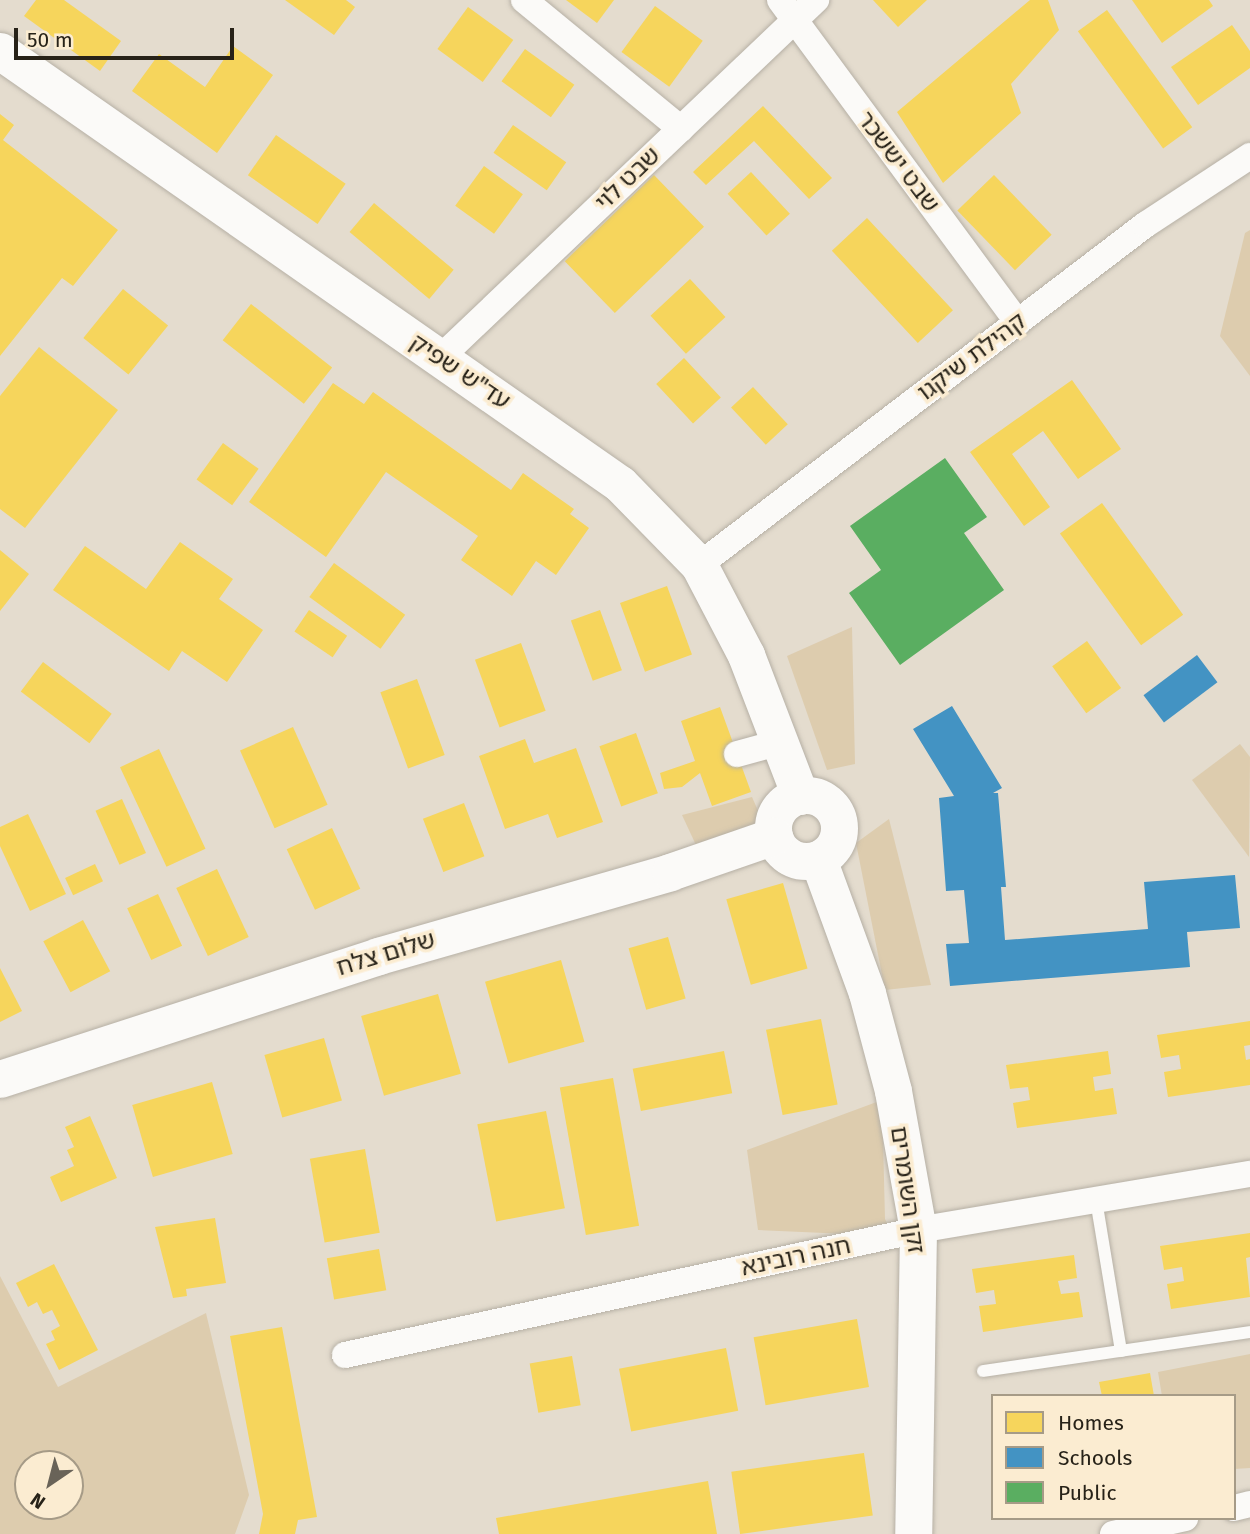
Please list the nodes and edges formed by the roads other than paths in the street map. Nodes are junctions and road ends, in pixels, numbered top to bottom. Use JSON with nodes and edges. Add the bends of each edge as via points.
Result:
{"nodes":[{"id":1,"x":524,"y":0,"type":"edge"},
{"id":2,"x":780,"y":0,"type":"edge"},
{"id":3,"x":816,"y":0,"type":"edge"},
{"id":4,"x":795,"y":22,"type":"junction"},
{"id":5,"x":0,"y":51,"type":"edge"},
{"id":6,"x":681,"y":129,"type":"junction"},
{"id":7,"x":1250,"y":156,"type":"edge"},
{"id":8,"x":1018,"y":323,"type":"junction"},
{"id":9,"x":439,"y":359,"type":"junction"},
{"id":10,"x":699,"y":565,"type":"junction"},
{"id":11,"x":781,"y":742,"type":"junction"},
{"id":12,"x":737,"y":754,"type":"dead end"},
{"id":13,"x":800,"y":796,"type":"junction"},
{"id":14,"x":774,"y":836,"type":"junction"},
{"id":15,"x":818,"y":859,"type":"junction"},
{"id":16,"x":0,"y":1079,"type":"edge"},
{"id":17,"x":1250,"y":1174,"type":"edge"},
{"id":18,"x":1096,"y":1200,"type":"junction"},
{"id":19,"x":918,"y":1230,"type":"junction"},
{"id":20,"x":1250,"y":1332,"type":"edge"},
{"id":21,"x":1121,"y":1351,"type":"junction"},
{"id":22,"x":345,"y":1355,"type":"dead end"},
{"id":23,"x":983,"y":1371,"type":"dead end"},
{"id":24,"x":1176,"y":1520,"type":"edge"},
{"id":25,"x":914,"y":1534,"type":"edge"},
{"id":26,"x":1113,"y":1534,"type":"edge"}],
"edges":[{"from":1,"to":6,"type":"street"},
{"from":2,"to":4,"type":"street","name":"שבט יששכר"},
{"from":3,"to":4,"type":"street","name":"שבט לוי"},
{"from":4,"to":6,"type":"street","name":"שבט לוי"},
{"from":4,"to":8,"type":"street","name":"שבט יששכר"},
{"from":5,"to":9,"type":"street","name":"עד\"ש שפיק"},
{"from":6,"to":9,"type":"street","name":"שבט לוי"},
{"from":7,"to":8,"type":"street","name":"קהילת שיקגו","via":[[1145,225]]},
{"from":8,"to":10,"type":"street","name":"קהילת שיקגו"},
{"from":9,"to":10,"type":"street","name":"עד\"ש שפיק","via":[[620,484]]},
{"from":10,"to":11,"type":"street","name":"עד\"ש שפיק","via":[[746,655]]},
{"from":11,"to":12,"type":"street"},
{"from":11,"to":13,"type":"street","name":"עד\"ש שפיק"},
{"from":13,"to":14,"type":"street","via":[[781,807],[774,821]]},
{"from":13,"to":15,"type":"street","via":[[818,797],[837,815],[837,841]]},
{"from":14,"to":15,"type":"street","via":[[791,857]]},
{"from":14,"to":16,"type":"street","name":"שלום צלח","via":[[670,872],[378,956]]},
{"from":15,"to":19,"type":"street","name":"זקן השומרים","via":[[870,1005],[893,1091]]},
{"from":17,"to":18,"type":"street","name":"חנה רובינא"},
{"from":18,"to":19,"type":"street","name":"חנה רובינא"},
{"from":18,"to":21,"type":"lane"},
{"from":19,"to":22,"type":"street","name":"חנה רובינא"},
{"from":19,"to":25,"type":"street","name":"זקן השומרים"},
{"from":20,"to":21,"type":"lane"},
{"from":21,"to":23,"type":"lane"},
{"from":24,"to":26,"type":"street"}]}
